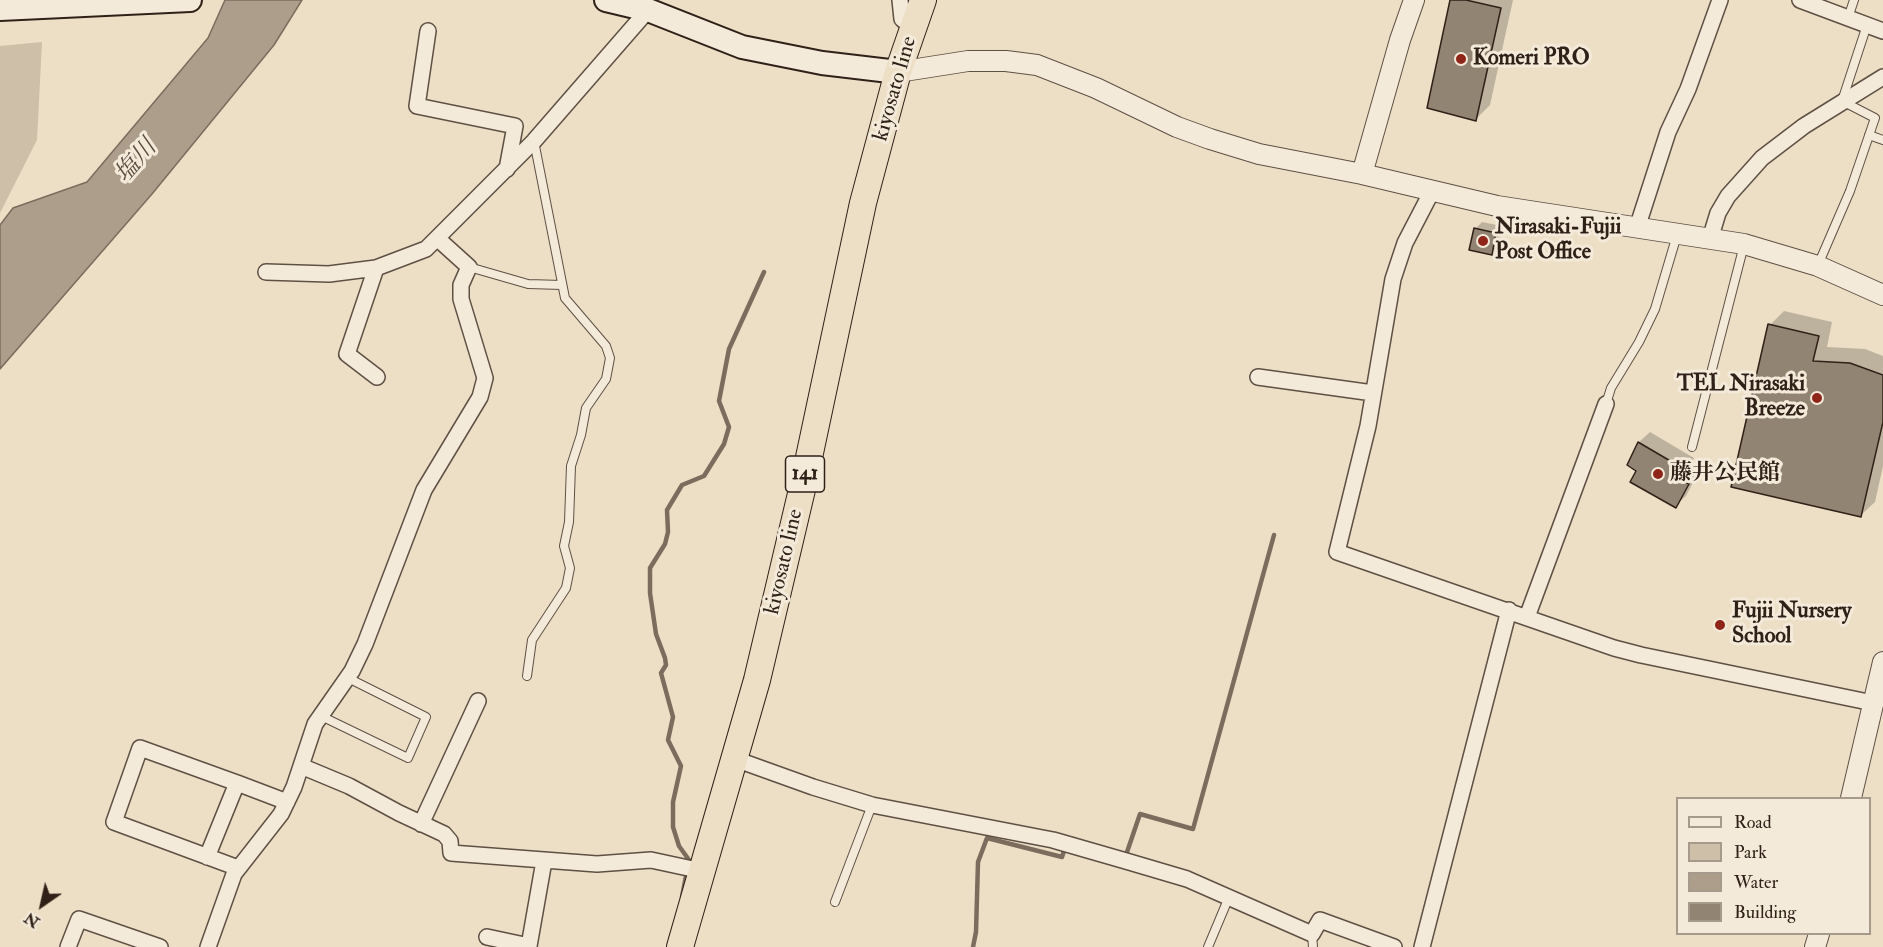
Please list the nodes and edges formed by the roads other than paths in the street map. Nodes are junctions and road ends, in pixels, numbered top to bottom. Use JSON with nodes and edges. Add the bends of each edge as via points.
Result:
{"nodes":[{"id":1,"x":190,"y":0,"type":"edge"},
{"id":2,"x":606,"y":0,"type":"edge"},
{"id":3,"x":900,"y":0,"type":"edge"},
{"id":4,"x":923,"y":0,"type":"edge"},
{"id":5,"x":1414,"y":0,"type":"edge"},
{"id":6,"x":1720,"y":0,"type":"edge"},
{"id":7,"x":1800,"y":0,"type":"edge"},
{"id":8,"x":1854,"y":0,"type":"edge"},
{"id":9,"x":0,"y":9,"type":"edge"},
{"id":10,"x":648,"y":10,"type":"junction"},
{"id":11,"x":1848,"y":18,"type":"junction"},
{"id":12,"x":1867,"y":25,"type":"junction"},
{"id":13,"x":913,"y":28,"type":"junction"},
{"id":14,"x":428,"y":31,"type":"dead end"},
{"id":15,"x":1883,"y":31,"type":"edge"},
{"id":16,"x":898,"y":72,"type":"junction"},
{"id":17,"x":1883,"y":76,"type":"edge"},
{"id":18,"x":1842,"y":101,"type":"junction"},
{"id":19,"x":1869,"y":135,"type":"junction"},
{"id":20,"x":1883,"y":140,"type":"edge"},
{"id":21,"x":534,"y":141,"type":"junction"},
{"id":22,"x":507,"y":169,"type":"junction"},
{"id":23,"x":1362,"y":174,"type":"junction"},
{"id":24,"x":1432,"y":191,"type":"junction"},
{"id":25,"x":1637,"y":228,"type":"junction"},
{"id":26,"x":1677,"y":234,"type":"junction"},
{"id":27,"x":438,"y":239,"type":"junction"},
{"id":28,"x":1710,"y":239,"type":"junction"},
{"id":29,"x":1744,"y":244,"type":"junction"},
{"id":30,"x":1818,"y":266,"type":"junction"},
{"id":31,"x":470,"y":267,"type":"junction"},
{"id":32,"x":376,"y":268,"type":"junction"},
{"id":33,"x":266,"y":272,"type":"dead end"},
{"id":34,"x":562,"y":285,"type":"junction"},
{"id":35,"x":1883,"y":294,"type":"edge"},
{"id":36,"x":377,"y":377,"type":"dead end"},
{"id":37,"x":1258,"y":377,"type":"dead end"},
{"id":38,"x":1373,"y":393,"type":"junction"},
{"id":39,"x":1606,"y":404,"type":"joint"},
{"id":40,"x":1692,"y":447,"type":"dead end"},
{"id":41,"x":1509,"y":610,"type":"junction"},
{"id":42,"x":1527,"y":617,"type":"junction"},
{"id":43,"x":1883,"y":662,"type":"edge"},
{"id":44,"x":527,"y":676,"type":"dead end"},
{"id":45,"x":348,"y":678,"type":"junction"},
{"id":46,"x":478,"y":701,"type":"dead end"},
{"id":47,"x":1873,"y":703,"type":"junction"},
{"id":48,"x":321,"y":716,"type":"junction"},
{"id":49,"x":735,"y":759,"type":"junction"},
{"id":50,"x":301,"y":766,"type":"junction"},
{"id":51,"x":237,"y":783,"type":"junction"},
{"id":52,"x":1851,"y":797,"type":"edge"},
{"id":53,"x":287,"y":802,"type":"junction"},
{"id":54,"x":872,"y":805,"type":"junction"},
{"id":55,"x":422,"y":824,"type":"junction"},
{"id":56,"x":207,"y":857,"type":"junction"},
{"id":57,"x":544,"y":861,"type":"junction"},
{"id":58,"x":238,"y":868,"type":"junction"},
{"id":59,"x":702,"y":871,"type":"junction"},
{"id":60,"x":1229,"y":897,"type":"junction"},
{"id":61,"x":835,"y":902,"type":"dead end"},
{"id":62,"x":487,"y":937,"type":"dead end"},
{"id":63,"x":1312,"y":940,"type":"edge"},
{"id":64,"x":141,"y":944,"type":"edge"},
{"id":65,"x":68,"y":947,"type":"edge"},
{"id":66,"x":160,"y":947,"type":"edge"},
{"id":67,"x":208,"y":947,"type":"edge"},
{"id":68,"x":680,"y":947,"type":"edge"},
{"id":69,"x":1208,"y":947,"type":"edge"},
{"id":70,"x":1395,"y":947,"type":"edge"},
{"id":71,"x":1422,"y":947,"type":"edge"}],
"edges":[{"from":1,"to":9,"type":"main road"},
{"from":2,"to":10,"type":"main road"},
{"from":3,"to":13,"type":"street","via":[[902,19]]},
{"from":4,"to":13,"type":"highway","name":"kiyosato line","number":"141"},
{"from":5,"to":23,"type":"street"},
{"from":6,"to":25,"type":"street","via":[[1668,132]]},
{"from":7,"to":11,"type":"street"},
{"from":8,"to":11,"type":"lane"},
{"from":10,"to":16,"type":"main road","via":[[742,47],[822,63]]},
{"from":10,"to":21,"type":"street"},
{"from":11,"to":12,"type":"street"},
{"from":12,"to":15,"type":"street"},
{"from":12,"to":18,"type":"lane"},
{"from":13,"to":16,"type":"highway","name":"kiyosato line","number":"141"},
{"from":14,"to":22,"type":"street","via":[[417,106],[515,126]]},
{"from":16,"to":23,"type":"street","via":[[968,61],[1037,65],[1210,139],[1259,154]]},
{"from":16,"to":49,"type":"highway","name":"kiyosato line","number":"141","via":[[864,203],[776,602]]},
{"from":17,"to":18,"type":"street"},
{"from":18,"to":19,"type":"lane","via":[[1875,118]]},
{"from":18,"to":28,"type":"street","via":[[1762,158],[1728,196]]},
{"from":19,"to":20,"type":"lane"},
{"from":19,"to":30,"type":"lane"},
{"from":21,"to":22,"type":"street"},
{"from":21,"to":34,"type":"lane"},
{"from":22,"to":27,"type":"street"},
{"from":23,"to":24,"type":"street"},
{"from":24,"to":25,"type":"street","via":[[1497,206]]},
{"from":24,"to":38,"type":"street","via":[[1405,243],[1393,279]]},
{"from":25,"to":26,"type":"street"},
{"from":26,"to":28,"type":"street"},
{"from":26,"to":39,"type":"lane","via":[[1655,309]]},
{"from":27,"to":31,"type":"street"},
{"from":27,"to":32,"type":"street","via":[[426,249]]},
{"from":28,"to":29,"type":"street"},
{"from":29,"to":30,"type":"street"},
{"from":29,"to":40,"type":"lane"},
{"from":30,"to":35,"type":"street"},
{"from":31,"to":34,"type":"lane","via":[[528,284]]},
{"from":31,"to":45,"type":"street","via":[[461,285],[461,298],[485,378],[480,397],[424,490],[365,644]]},
{"from":32,"to":33,"type":"street","via":[[329,274]]},
{"from":32,"to":36,"type":"street","via":[[347,354]]},
{"from":34,"to":44,"type":"lane","via":[[565,298],[606,346],[610,358],[606,379],[586,408],[571,466],[564,546],[570,568],[566,588],[532,640]]},
{"from":37,"to":38,"type":"street"},
{"from":38,"to":41,"type":"street","via":[[1337,552]]},
{"from":39,"to":42,"type":"street"},
{"from":41,"to":42,"type":"street"},
{"from":41,"to":71,"type":"street"},
{"from":42,"to":47,"type":"street","via":[[1641,655]]},
{"from":43,"to":47,"type":"street"},
{"from":45,"to":48,"type":"street"},
{"from":45,"to":48,"type":"lane","via":[[426,717],[408,758]]},
{"from":46,"to":55,"type":"street"},
{"from":47,"to":52,"type":"street"},
{"from":48,"to":50,"type":"street"},
{"from":49,"to":54,"type":"street"},
{"from":49,"to":59,"type":"highway","name":"kiyosato line","number":"141"},
{"from":50,"to":53,"type":"street"},
{"from":50,"to":55,"type":"street"},
{"from":51,"to":53,"type":"street"},
{"from":51,"to":56,"type":"street"},
{"from":51,"to":56,"type":"street","via":[[140,748],[114,822]]},
{"from":53,"to":58,"type":"street"},
{"from":54,"to":60,"type":"street","via":[[1053,840],[1187,879]]},
{"from":54,"to":61,"type":"lane"},
{"from":55,"to":57,"type":"street","via":[[444,834],[450,841],[451,853]]},
{"from":56,"to":58,"type":"street"},
{"from":57,"to":59,"type":"street","via":[[597,864],[651,860]]},
{"from":57,"to":62,"type":"street","via":[[529,946]]},
{"from":58,"to":67,"type":"street"},
{"from":59,"to":68,"type":"highway","name":"kiyosato line","number":"141"},
{"from":60,"to":63,"type":"street"},
{"from":60,"to":69,"type":"lane"},
{"from":63,"to":70,"type":"street","via":[[1320,920]]},
{"from":64,"to":65,"type":"street","via":[[80,919]]},
{"from":64,"to":66,"type":"street"}]}
